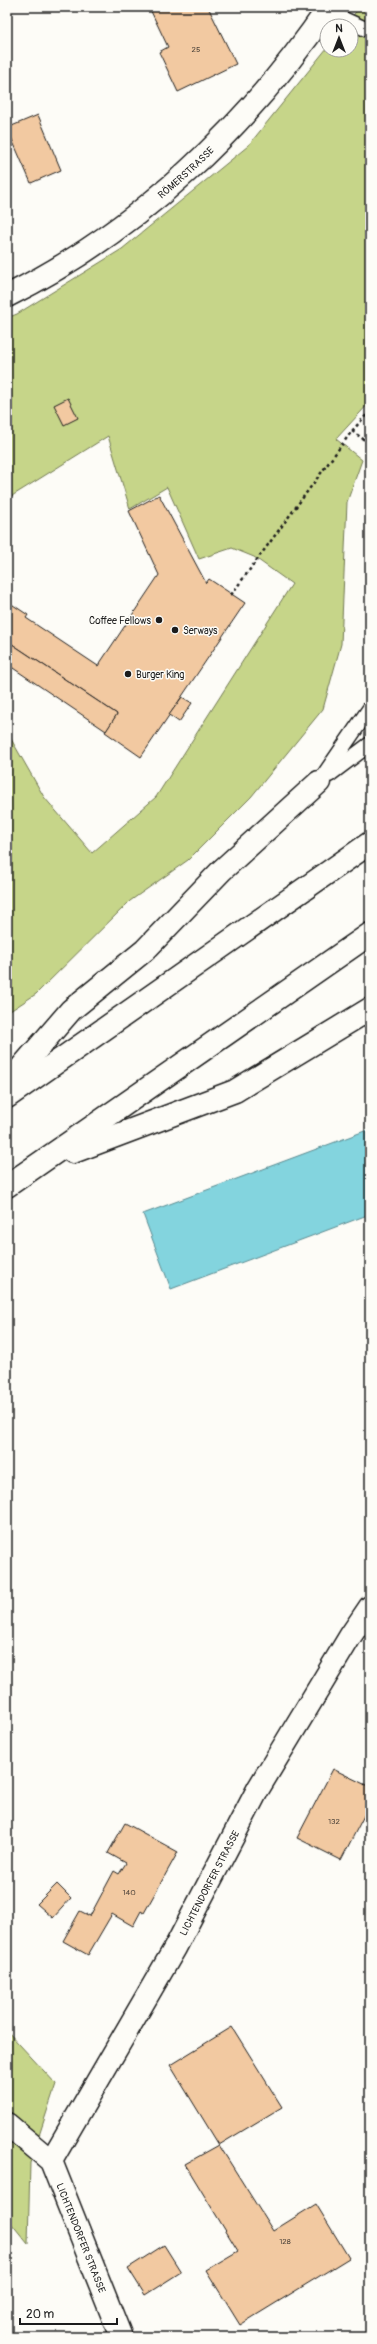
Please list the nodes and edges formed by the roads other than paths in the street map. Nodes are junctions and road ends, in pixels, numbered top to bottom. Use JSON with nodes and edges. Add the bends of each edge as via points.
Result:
{"nodes":[{"id":1,"x":327,"y":9,"type":"edge"},
{"id":2,"x":370,"y":31,"type":"edge"},
{"id":3,"x":7,"y":296,"type":"edge"},
{"id":4,"x":370,"y":708,"type":"edge"},
{"id":5,"x":370,"y":744,"type":"edge"},
{"id":6,"x":319,"y":782,"type":"junction"},
{"id":7,"x":370,"y":843,"type":"edge"},
{"id":8,"x":370,"y":934,"type":"edge"},
{"id":9,"x":370,"y":1009,"type":"edge"},
{"id":10,"x":7,"y":1084,"type":"edge"},
{"id":11,"x":7,"y":1097,"type":"edge"},
{"id":12,"x":42,"y":1164,"type":"junction"},
{"id":13,"x":7,"y":1186,"type":"edge"},
{"id":14,"x":370,"y":1607,"type":"edge"},
{"id":15,"x":7,"y":2124,"type":"edge"},
{"id":16,"x":51,"y":2161,"type":"junction"},
{"id":17,"x":122,"y":2337,"type":"edge"}],
"edges":[{"from":1,"to":2,"type":"lane"},
{"from":1,"to":3,"type":"main road","name":"RÖMERSTRASSE","via":[[278,75],[230,131],[174,183],[107,237],[34,283]]},
{"from":4,"to":6,"type":"lane"},
{"from":5,"to":6,"type":"lane"},
{"from":6,"to":10,"type":"main road","via":[[221,871],[144,950],[71,1010]]},
{"from":7,"to":11,"type":"main road"},
{"from":8,"to":12,"type":"main road"},
{"from":9,"to":12,"type":"main road","via":[[235,1091]]},
{"from":12,"to":13,"type":"main road"},
{"from":14,"to":16,"type":"main road","name":"LICHTENDORFER STRASSE","via":[[258,1789],[176,1948]]},
{"from":15,"to":16,"type":"main road","name":"LICHTENDORFER STRASSE"},
{"from":16,"to":17,"type":"main road","name":"LICHTENDORFER STRASSE"}]}
